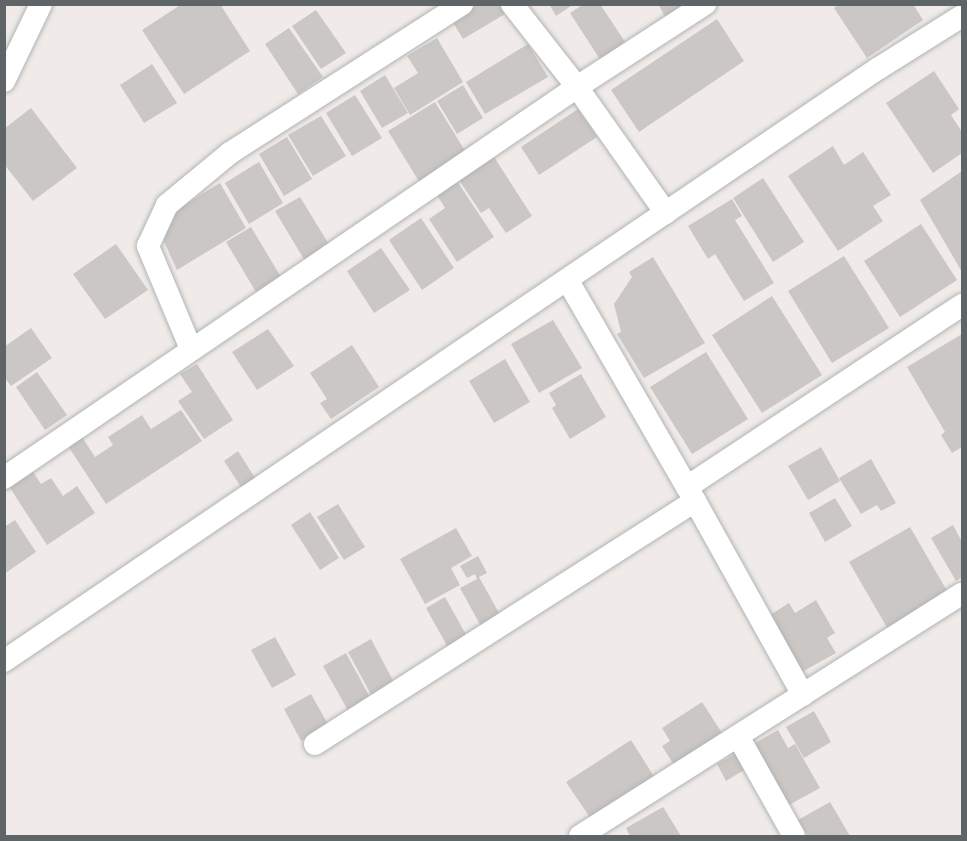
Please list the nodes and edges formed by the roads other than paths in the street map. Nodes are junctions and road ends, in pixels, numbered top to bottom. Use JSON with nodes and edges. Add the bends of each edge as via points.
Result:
{"nodes":[{"id":1,"x":40,"y":4,"type":"edge"},
{"id":2,"x":462,"y":4,"type":"edge"},
{"id":3,"x":512,"y":4,"type":"edge"},
{"id":4,"x":705,"y":4,"type":"edge"},
{"id":5,"x":963,"y":16,"type":"edge"},
{"id":6,"x":4,"y":81,"type":"edge"},
{"id":7,"x":577,"y":87,"type":"junction"},
{"id":8,"x":666,"y":213,"type":"junction"},
{"id":9,"x":568,"y":281,"type":"junction"},
{"id":10,"x":963,"y":305,"type":"edge"},
{"id":11,"x":191,"y":349,"type":"junction"},
{"id":12,"x":4,"y":478,"type":"edge"},
{"id":13,"x":691,"y":494,"type":"junction"},
{"id":14,"x":963,"y":594,"type":"edge"},
{"id":15,"x":4,"y":662,"type":"edge"},
{"id":16,"x":803,"y":695,"type":"junction"},
{"id":17,"x":739,"y":738,"type":"junction"},
{"id":18,"x":315,"y":744,"type":"dead end"},
{"id":19,"x":580,"y":837,"type":"edge"},
{"id":20,"x":794,"y":837,"type":"edge"}],
"edges":[{"from":1,"to":6,"type":"street"},
{"from":2,"to":11,"type":"street","via":[[230,153],[167,205],[148,246]]},
{"from":3,"to":7,"type":"street"},
{"from":4,"to":7,"type":"street"},
{"from":5,"to":8,"type":"street","via":[[879,68]]},
{"from":7,"to":8,"type":"street"},
{"from":7,"to":11,"type":"street"},
{"from":8,"to":9,"type":"street"},
{"from":9,"to":13,"type":"street"},
{"from":9,"to":15,"type":"street"},
{"from":10,"to":13,"type":"street"},
{"from":11,"to":12,"type":"street"},
{"from":13,"to":16,"type":"street"},
{"from":13,"to":18,"type":"street"},
{"from":14,"to":16,"type":"street"},
{"from":16,"to":17,"type":"street"},
{"from":17,"to":19,"type":"street"},
{"from":17,"to":20,"type":"street"}]}
